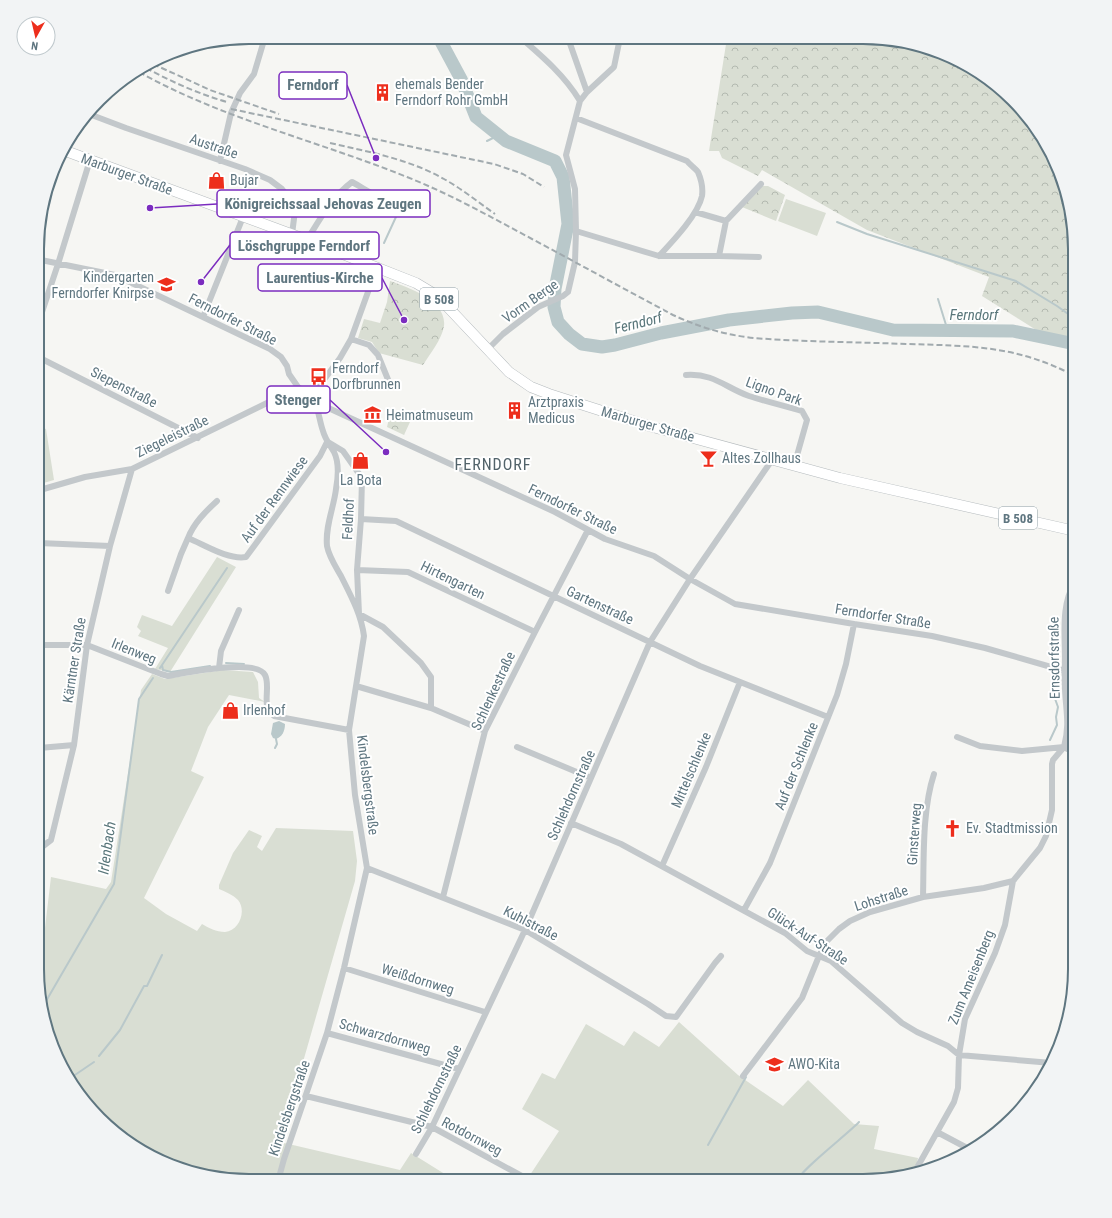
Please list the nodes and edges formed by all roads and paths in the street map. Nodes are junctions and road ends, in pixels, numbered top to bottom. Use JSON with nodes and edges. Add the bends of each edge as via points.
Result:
{"nodes":[{"id":1,"x":263,"y":44,"type":"edge"},
{"id":2,"x":528,"y":44,"type":"edge"},
{"id":3,"x":570,"y":44,"type":"edge"},
{"id":4,"x":619,"y":44,"type":"edge"},
{"id":5,"x":587,"y":92,"type":"junction"},
{"id":6,"x":580,"y":101,"type":"junction"},
{"id":7,"x":93,"y":116,"type":"edge"},
{"id":8,"x":576,"y":118,"type":"junction"},
{"id":9,"x":68,"y":152,"type":"edge"},
{"id":10,"x":90,"y":160,"type":"junction"},
{"id":11,"x":220,"y":161,"type":"junction"},
{"id":12,"x":761,"y":184,"type":"dead end"},
{"id":13,"x":390,"y":202,"type":"dead end"},
{"id":14,"x":695,"y":212,"type":"junction"},
{"id":15,"x":243,"y":217,"type":"junction"},
{"id":16,"x":726,"y":221,"type":"junction"},
{"id":17,"x":576,"y":231,"type":"junction"},
{"id":18,"x":292,"y":234,"type":"junction"},
{"id":19,"x":307,"y":240,"type":"junction"},
{"id":20,"x":659,"y":256,"type":"junction"},
{"id":21,"x":719,"y":256,"type":"junction"},
{"id":22,"x":759,"y":257,"type":"dead end"},
{"id":23,"x":44,"y":261,"type":"edge"},
{"id":24,"x":58,"y":264,"type":"junction"},
{"id":25,"x":377,"y":268,"type":"junction"},
{"id":26,"x":44,"y":304,"type":"edge"},
{"id":27,"x":203,"y":317,"type":"junction"},
{"id":28,"x":351,"y":339,"type":"junction"},
{"id":29,"x":488,"y":349,"type":"junction"},
{"id":30,"x":44,"y":360,"type":"edge"},
{"id":31,"x":686,"y":375,"type":"dead end"},
{"id":32,"x":389,"y":382,"type":"dead end"},
{"id":33,"x":312,"y":396,"type":"junction"},
{"id":34,"x":198,"y":438,"type":"junction"},
{"id":35,"x":327,"y":442,"type":"junction"},
{"id":36,"x":772,"y":460,"type":"junction"},
{"id":37,"x":794,"y":466,"type":"junction"},
{"id":38,"x":132,"y":469,"type":"junction"},
{"id":39,"x":44,"y":489,"type":"edge"},
{"id":40,"x":217,"y":501,"type":"dead end"},
{"id":41,"x":361,"y":519,"type":"junction"},
{"id":42,"x":1068,"y":529,"type":"edge"},
{"id":43,"x":588,"y":530,"type":"junction"},
{"id":44,"x":188,"y":538,"type":"junction"},
{"id":45,"x":44,"y":543,"type":"edge"},
{"id":46,"x":110,"y":546,"type":"junction"},
{"id":47,"x":357,"y":570,"type":"junction"},
{"id":48,"x":690,"y":579,"type":"junction"},
{"id":49,"x":168,"y":591,"type":"dead end"},
{"id":50,"x":554,"y":596,"type":"junction"},
{"id":51,"x":1068,"y":597,"type":"edge"},
{"id":52,"x":239,"y":610,"type":"dead end"},
{"id":53,"x":359,"y":614,"type":"junction"},
{"id":54,"x":854,"y":624,"type":"junction"},
{"id":55,"x":535,"y":632,"type":"junction"},
{"id":56,"x":650,"y":642,"type":"junction"},
{"id":57,"x":44,"y":645,"type":"edge"},
{"id":58,"x":86,"y":645,"type":"junction"},
{"id":59,"x":219,"y":668,"type":"junction"},
{"id":60,"x":1065,"y":670,"type":"junction"},
{"id":61,"x":740,"y":682,"type":"junction"},
{"id":62,"x":356,"y":686,"type":"junction"},
{"id":63,"x":430,"y":708,"type":"junction"},
{"id":64,"x":828,"y":717,"type":"junction"},
{"id":65,"x":349,"y":730,"type":"junction"},
{"id":66,"x":485,"y":731,"type":"junction"},
{"id":67,"x":956,"y":738,"type":"dead end"},
{"id":68,"x":74,"y":745,"type":"junction"},
{"id":69,"x":1064,"y":747,"type":"junction"},
{"id":70,"x":44,"y":748,"type":"edge"},
{"id":71,"x":517,"y":748,"type":"dead end"},
{"id":72,"x":1068,"y":749,"type":"edge"},
{"id":73,"x":934,"y":774,"type":"dead end"},
{"id":74,"x":591,"y":778,"type":"junction"},
{"id":75,"x":571,"y":823,"type":"junction"},
{"id":76,"x":44,"y":845,"type":"edge"},
{"id":77,"x":662,"y":866,"type":"junction"},
{"id":78,"x":367,"y":868,"type":"junction"},
{"id":79,"x":1013,"y":881,"type":"junction"},
{"id":80,"x":443,"y":897,"type":"junction"},
{"id":81,"x":923,"y":897,"type":"junction"},
{"id":82,"x":744,"y":910,"type":"junction"},
{"id":83,"x":525,"y":930,"type":"junction"},
{"id":84,"x":721,"y":956,"type":"dead end"},
{"id":85,"x":819,"y":956,"type":"junction"},
{"id":86,"x":344,"y":968,"type":"junction"},
{"id":87,"x":485,"y":1012,"type":"junction"},
{"id":88,"x":327,"y":1033,"type":"junction"},
{"id":89,"x":959,"y":1055,"type":"junction"},
{"id":90,"x":1046,"y":1062,"type":"edge"},
{"id":91,"x":459,"y":1069,"type":"junction"},
{"id":92,"x":743,"y":1076,"type":"dead end"},
{"id":93,"x":306,"y":1096,"type":"junction"},
{"id":94,"x":432,"y":1127,"type":"junction"},
{"id":95,"x":937,"y":1132,"type":"junction"},
{"id":96,"x":966,"y":1147,"type":"edge"},
{"id":97,"x":416,"y":1154,"type":"dead end"},
{"id":98,"x":918,"y":1166,"type":"edge"},
{"id":99,"x":280,"y":1174,"type":"edge"},
{"id":100,"x":518,"y":1174,"type":"edge"}],
"edges":[{"from":1,"to":11,"type":"street","via":[[254,74],[240,93],[231,114]]},
{"from":2,"to":6,"type":"street","via":[[556,69]]},
{"from":3,"to":5,"type":"street"},
{"from":4,"to":5,"type":"street","via":[[614,67]]},
{"from":5,"to":6,"type":"street"},
{"from":6,"to":8,"type":"street","name":"Vorm Berge"},
{"from":7,"to":11,"type":"street","name":"Austraße"},
{"from":8,"to":14,"type":"street","via":[[687,161],[697,171],[702,183],[702,196]]},
{"from":8,"to":17,"type":"street","name":"Vorm Berge","via":[[566,155],[575,189]]},
{"from":9,"to":10,"type":"main road","name":"Marburger Straße","number":"B 508"},
{"from":10,"to":15,"type":"main road","name":"Marburger Straße","number":"B 508"},
{"from":10,"to":24,"type":"street"},
{"from":11,"to":18,"type":"street","name":"Austraße","via":[[270,180],[282,189],[296,211]]},
{"from":12,"to":16,"type":"street"},
{"from":13,"to":19,"type":"street","via":[[352,182],[323,213]]},
{"from":14,"to":16,"type":"street"},
{"from":14,"to":20,"type":"street"},
{"from":15,"to":18,"type":"main road","name":"Marburger Straße","number":"B 508"},
{"from":15,"to":27,"type":"street"},
{"from":16,"to":21,"type":"street"},
{"from":17,"to":20,"type":"street"},
{"from":17,"to":29,"type":"street","name":"Vorm Berge","via":[[575,262],[568,292],[538,307],[502,334]]},
{"from":18,"to":19,"type":"main road","name":"Marburger Straße","number":"B 508"},
{"from":19,"to":25,"type":"main road","name":"Marburger Straße","number":"B 508"},
{"from":20,"to":21,"type":"street"},
{"from":21,"to":22,"type":"street"},
{"from":23,"to":24,"type":"street","name":"Ferndorfer Straße"},
{"from":24,"to":26,"type":"street"},
{"from":24,"to":27,"type":"street","name":"Ferndorfer Straße","via":[[115,275]]},
{"from":25,"to":28,"type":"street"},
{"from":25,"to":29,"type":"main road","name":"Marburger Straße","number":"B 508","via":[[416,283],[431,292]]},
{"from":27,"to":33,"type":"street","name":"Ferndorfer Straße","via":[[270,349],[281,357],[298,387]]},
{"from":28,"to":32,"type":"street","via":[[369,345],[378,356]]},
{"from":28,"to":33,"type":"street"},
{"from":29,"to":36,"type":"main road","name":"Marburger Straße","number":"B 508","via":[[509,372],[531,387],[650,426]]},
{"from":30,"to":34,"type":"street","name":"Siepenstraße"},
{"from":31,"to":37,"type":"street","name":"Ligno Park","via":[[697,374],[718,380],[747,395],[802,411],[807,420]]},
{"from":33,"to":34,"type":"street","name":"Ziegeleistraße","via":[[300,394],[267,403]]},
{"from":33,"to":35,"type":"street","name":"Kindelsbergstraße"},
{"from":33,"to":43,"type":"street","name":"Ferndorfer Straße","via":[[324,406],[555,512]]},
{"from":34,"to":38,"type":"street","name":"Ziegeleistraße"},
{"from":35,"to":41,"type":"street","name":"Feldhof","via":[[342,451],[362,478]]},
{"from":35,"to":44,"type":"street","name":"Auf der Rennwiese","via":[[320,456],[246,557],[238,558],[225,554]]},
{"from":35,"to":53,"type":"street","name":"Kindelsbergstraße","via":[[335,454],[337,465],[336,488],[327,530],[328,546],[332,561]]},
{"from":36,"to":37,"type":"main road","name":"Marburger Straße","number":"B 508"},
{"from":36,"to":48,"type":"street","name":"Schlehdornstraße"},
{"from":37,"to":42,"type":"main road","name":"Marburger Straße","number":"B 508"},
{"from":38,"to":39,"type":"street","name":"Ziegeleistraße","via":[[85,477]]},
{"from":38,"to":46,"type":"street","name":"Kärntner Straße"},
{"from":40,"to":44,"type":"street","via":[[194,526]]},
{"from":41,"to":47,"type":"street","name":"Feldhof"},
{"from":41,"to":50,"type":"street","name":"Gartenstraße","via":[[396,521]]},
{"from":43,"to":48,"type":"street","name":"Ferndorfer Straße","via":[[605,539],[654,556]]},
{"from":43,"to":50,"type":"street","name":"Schlenkestraße"},
{"from":44,"to":49,"type":"street"},
{"from":45,"to":46,"type":"street"},
{"from":46,"to":58,"type":"street","name":"Kärntner Straße"},
{"from":47,"to":53,"type":"street","name":"Feldhof"},
{"from":47,"to":55,"type":"street","name":"Hirtengarten","via":[[408,572]]},
{"from":48,"to":54,"type":"street","name":"Ferndorfer Straße","via":[[736,604]]},
{"from":48,"to":56,"type":"street","name":"Schlehdornstraße"},
{"from":50,"to":55,"type":"street","name":"Schlenkestraße"},
{"from":50,"to":56,"type":"street","name":"Gartenstraße"},
{"from":51,"to":60,"type":"street","name":"Ernsdorfstraße","via":[[1065,613]]},
{"from":52,"to":59,"type":"street","via":[[220,651]]},
{"from":53,"to":62,"type":"street","name":"Kindelsbergstraße","via":[[364,636]]},
{"from":53,"to":63,"type":"street","via":[[383,627],[421,663],[431,677]]},
{"from":54,"to":60,"type":"street","name":"Ferndorfer Straße","via":[[932,636]]},
{"from":54,"to":64,"type":"street","name":"Auf der Schlenke","via":[[846,664]]},
{"from":55,"to":66,"type":"street","name":"Schlenkestraße"},
{"from":56,"to":61,"type":"street","name":"Gartenstraße"},
{"from":56,"to":74,"type":"street","name":"Schlehdornstraße"},
{"from":57,"to":58,"type":"street","name":"Irlenweg"},
{"from":58,"to":59,"type":"street","name":"Irlenweg","via":[[168,676]]},
{"from":58,"to":68,"type":"street","name":"Kärntner Straße"},
{"from":59,"to":65,"type":"street","name":"Irlenweg","via":[[254,668],[262,671],[266,676],[268,708],[274,716]]},
{"from":60,"to":69,"type":"street","name":"Ernsdorfstraße","via":[[1068,727]]},
{"from":61,"to":64,"type":"street","name":"Gartenstraße"},
{"from":61,"to":77,"type":"street","name":"Mittelschlenke"},
{"from":62,"to":63,"type":"street"},
{"from":62,"to":65,"type":"street","name":"Kindelsbergstraße"},
{"from":63,"to":66,"type":"street"},
{"from":64,"to":82,"type":"street","name":"Auf der Schlenke","via":[[770,863]]},
{"from":65,"to":78,"type":"street","name":"Kindelsbergstraße"},
{"from":66,"to":80,"type":"street","name":"Schlenkestraße"},
{"from":67,"to":69,"type":"street","via":[[980,746],[1008,750]]},
{"from":68,"to":70,"type":"street"},
{"from":68,"to":76,"type":"street","name":"Kärntner Straße","via":[[51,840]]},
{"from":69,"to":72,"type":"street"},
{"from":69,"to":79,"type":"street","name":"Zum Ameisenberg","via":[[1052,764],[1052,810],[1046,836],[1040,848]]},
{"from":71,"to":74,"type":"street"},
{"from":73,"to":81,"type":"street","name":"Ginsterweg","via":[[930,786],[924,843]]},
{"from":74,"to":75,"type":"street","name":"Schlehdornstraße"},
{"from":75,"to":77,"type":"street","name":"Glück-Auf-Straße","via":[[621,844]]},
{"from":75,"to":83,"type":"street","name":"Schlehdornstraße"},
{"from":77,"to":82,"type":"street","name":"Glück-Auf-Straße"},
{"from":78,"to":80,"type":"street","name":"Kuhlstraße"},
{"from":78,"to":86,"type":"street","name":"Kindelsbergstraße"},
{"from":79,"to":81,"type":"street","name":"Lohstraße"},
{"from":79,"to":89,"type":"street","name":"Zum Ameisenberg","via":[[1005,925],[995,953],[964,1019]]},
{"from":80,"to":83,"type":"street","name":"Kuhlstraße"},
{"from":81,"to":85,"type":"street","name":"Lohstraße","via":[[870,912],[850,921],[826,942]]},
{"from":82,"to":85,"type":"street","name":"Glück-Auf-Straße","via":[[785,933],[807,951]]},
{"from":83,"to":84,"type":"street","name":"Kuhlstraße","via":[[666,1016],[676,1017]]},
{"from":83,"to":87,"type":"street","name":"Schlehdornstraße"},
{"from":85,"to":89,"type":"street","name":"Glück-Auf-Straße","via":[[831,961],[902,1023],[948,1046]]},
{"from":85,"to":92,"type":"street","name":"Lohstraße","via":[[802,998]]},
{"from":86,"to":87,"type":"street","name":"Weißdornweg"},
{"from":86,"to":88,"type":"street","name":"Kindelsbergstraße"},
{"from":87,"to":91,"type":"street","name":"Schlehdornstraße"},
{"from":88,"to":91,"type":"street","name":"Schwarzdornweg"},
{"from":88,"to":93,"type":"street","name":"Kindelsbergstraße"},
{"from":89,"to":90,"type":"street"},
{"from":89,"to":95,"type":"street","name":"Zum Ameisenberg","via":[[958,1088],[954,1102]]},
{"from":91,"to":94,"type":"street","name":"Schlehdornstraße"},
{"from":93,"to":94,"type":"street","name":"Rotdornweg"},
{"from":93,"to":99,"type":"street","name":"Kindelsbergstraße"},
{"from":94,"to":97,"type":"street","name":"Schlehdornstraße"},
{"from":94,"to":100,"type":"street","name":"Rotdornweg"},
{"from":95,"to":96,"type":"street"},
{"from":95,"to":98,"type":"street","name":"Zum Ameisenberg"}]}
